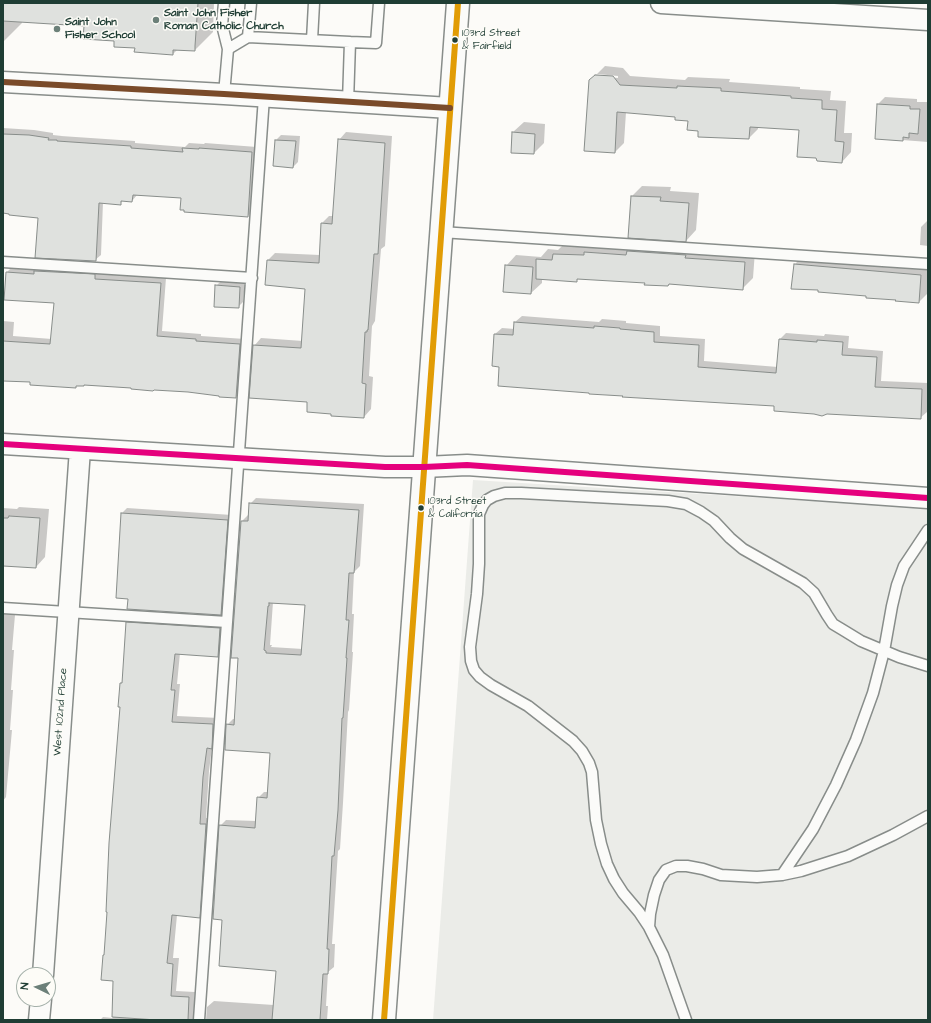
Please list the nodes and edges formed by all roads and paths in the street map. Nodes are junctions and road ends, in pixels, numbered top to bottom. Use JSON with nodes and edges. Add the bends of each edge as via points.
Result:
{"nodes":[{"id":1,"x":224,"y":3,"type":"edge"},
{"id":2,"x":251,"y":3,"type":"edge"},
{"id":3,"x":314,"y":3,"type":"edge"},
{"id":4,"x":379,"y":3,"type":"edge"},
{"id":5,"x":458,"y":3,"type":"edge"},
{"id":6,"x":661,"y":3,"type":"edge"},
{"id":7,"x":928,"y":20,"type":"edge"},
{"id":8,"x":248,"y":38,"type":"junction"},
{"id":9,"x":312,"y":40,"type":"junction"},
{"id":10,"x":350,"y":42,"type":"junction"},
{"id":11,"x":228,"y":50,"type":"junction"},
{"id":12,"x":3,"y":82,"type":"edge"},
{"id":13,"x":224,"y":94,"type":"junction"},
{"id":14,"x":264,"y":97,"type":"junction"},
{"id":15,"x":348,"y":102,"type":"junction"},
{"id":16,"x":450,"y":108,"type":"junction"},
{"id":17,"x":441,"y":232,"type":"junction"},
{"id":18,"x":3,"y":262,"type":"edge"},
{"id":19,"x":928,"y":264,"type":"edge"},
{"id":20,"x":252,"y":278,"type":"junction"},
{"id":21,"x":3,"y":444,"type":"edge"},
{"id":22,"x":80,"y":449,"type":"junction"},
{"id":23,"x":238,"y":459,"type":"junction"},
{"id":24,"x":424,"y":467,"type":"junction"},
{"id":25,"x":928,"y":498,"type":"edge"},
{"id":26,"x":928,"y":530,"type":"edge"},
{"id":27,"x":3,"y":608,"type":"edge"},
{"id":28,"x":68,"y":612,"type":"junction"},
{"id":29,"x":227,"y":622,"type":"junction"},
{"id":30,"x":884,"y":650,"type":"junction"},
{"id":31,"x":928,"y":666,"type":"edge"},
{"id":32,"x":928,"y":816,"type":"edge"},
{"id":33,"x":782,"y":876,"type":"junction"},
{"id":34,"x":649,"y":927,"type":"junction"},
{"id":35,"x":44,"y":967,"type":"edge"},
{"id":36,"x":41,"y":1007,"type":"edge"},
{"id":37,"x":40,"y":1020,"type":"edge"},
{"id":38,"x":199,"y":1020,"type":"edge"},
{"id":39,"x":384,"y":1020,"type":"edge"},
{"id":40,"x":686,"y":1020,"type":"edge"}],
"edges":[{"from":1,"to":11,"type":"lane","via":[[222,25]]},
{"from":2,"to":8,"type":"lane"},
{"from":3,"to":9,"type":"lane"},
{"from":4,"to":10,"type":"lane","via":[[376,43]]},
{"from":5,"to":16,"type":"main road"},
{"from":6,"to":7,"type":"street"},
{"from":8,"to":9,"type":"lane"},
{"from":8,"to":11,"type":"lane"},
{"from":9,"to":10,"type":"lane"},
{"from":10,"to":15,"type":"lane"},
{"from":11,"to":13,"type":"lane"},
{"from":12,"to":13,"type":"street"},
{"from":13,"to":14,"type":"street"},
{"from":14,"to":15,"type":"street"},
{"from":14,"to":20,"type":"lane"},
{"from":15,"to":16,"type":"street"},
{"from":16,"to":17,"type":"main road"},
{"from":17,"to":19,"type":"lane"},
{"from":17,"to":24,"type":"main road"},
{"from":18,"to":20,"type":"lane"},
{"from":20,"to":23,"type":"lane"},
{"from":21,"to":22,"type":"street"},
{"from":22,"to":23,"type":"street"},
{"from":22,"to":28,"type":"street","name":"West 102nd Place"},
{"from":23,"to":24,"type":"street"},
{"from":23,"to":29,"type":"lane"},
{"from":24,"to":25,"type":"street","via":[[467,465]]},
{"from":24,"to":39,"type":"main road"},
{"from":26,"to":30,"type":"lane","via":[[904,566],[897,585]]},
{"from":27,"to":28,"type":"lane"},
{"from":28,"to":29,"type":"lane"},
{"from":28,"to":35,"type":"street","name":"West 102nd Place"},
{"from":29,"to":38,"type":"lane"},
{"from":30,"to":31,"type":"lane"},
{"from":30,"to":33,"type":"lane","via":[[873,693],[836,785],[813,829]]},
{"from":30,"to":34,"type":"lane","via":[[861,641],[833,624],[814,592],[803,583],[743,550],[714,521],[686,504],[505,493],[494,496],[482,505],[479,514],[477,594],[470,647],[474,670],[491,685],[528,706],[582,751],[592,772],[596,820],[607,864],[623,893]]},
{"from":32,"to":33,"type":"lane","via":[[848,856]]},
{"from":33,"to":34,"type":"lane","via":[[721,875],[703,869],[676,866],[666,870],[659,880]]},
{"from":34,"to":40,"type":"lane","via":[[663,956]]},
{"from":36,"to":37,"type":"street"}]}
